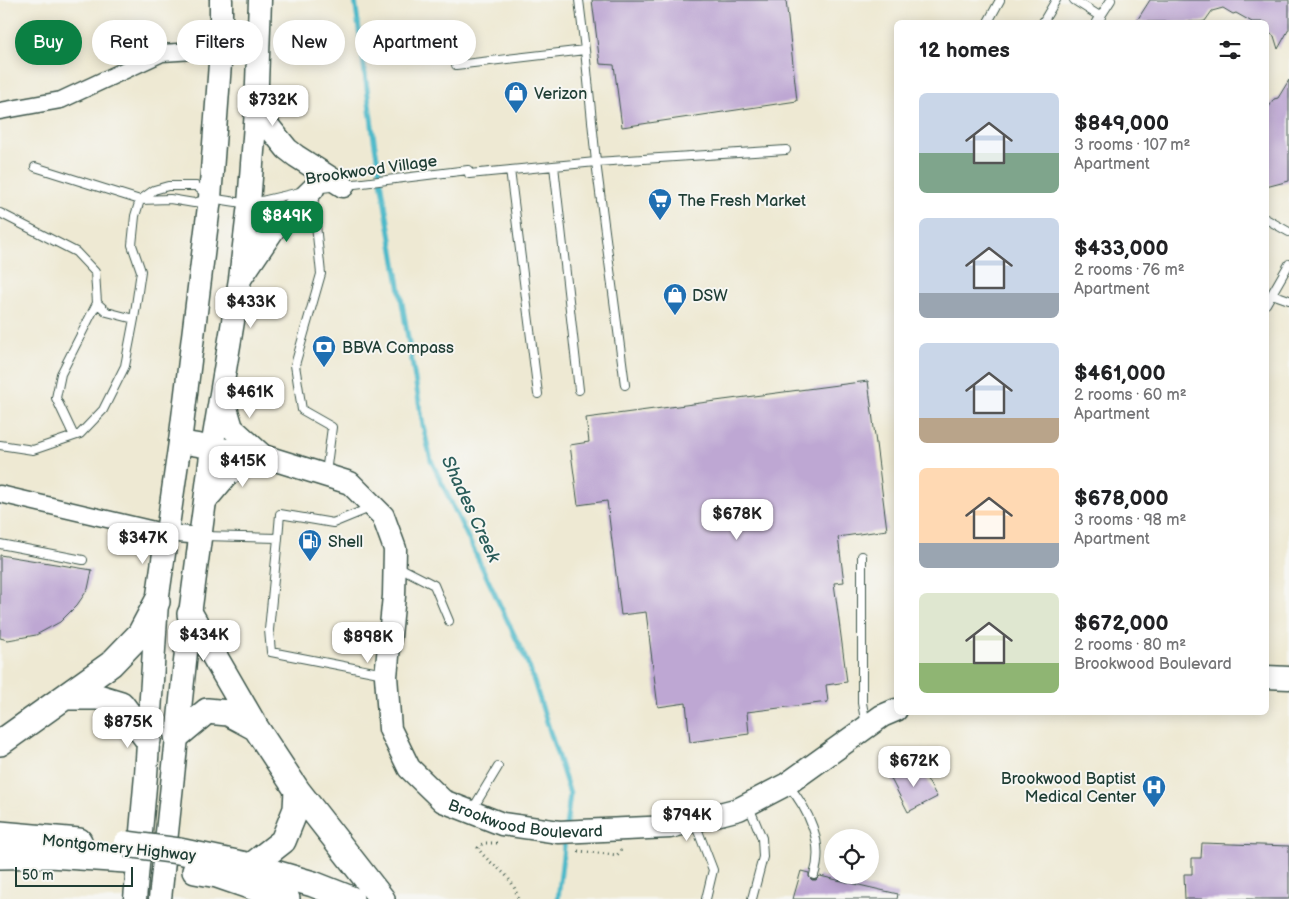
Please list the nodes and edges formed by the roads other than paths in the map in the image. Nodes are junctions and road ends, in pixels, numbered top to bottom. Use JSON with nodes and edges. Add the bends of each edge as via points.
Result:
{"nodes":[{"id":1,"x":221,"y":0,"type":"edge"},
{"id":2,"x":260,"y":0,"type":"edge"},
{"id":3,"x":579,"y":0,"type":"edge"},
{"id":4,"x":1000,"y":0,"type":"edge"},
{"id":5,"x":1056,"y":0,"type":"edge"},
{"id":6,"x":1074,"y":0,"type":"edge"},
{"id":7,"x":1111,"y":0,"type":"edge"},
{"id":8,"x":221,"y":20,"type":"edge"},
{"id":9,"x":259,"y":20,"type":"edge"},
{"id":10,"x":989,"y":20,"type":"edge"},
{"id":11,"x":1044,"y":20,"type":"edge"},
{"id":12,"x":1099,"y":20,"type":"edge"},
{"id":13,"x":585,"y":50,"type":"junction"},
{"id":14,"x":177,"y":52,"type":"edge"},
{"id":15,"x":476,"y":63,"type":"edge"},
{"id":16,"x":220,"y":65,"type":"edge"},
{"id":17,"x":257,"y":65,"type":"edge"},
{"id":18,"x":0,"y":111,"type":"edge"},
{"id":19,"x":256,"y":111,"type":"junction"},
{"id":20,"x":786,"y":150,"type":"dead end"},
{"id":21,"x":596,"y":162,"type":"junction"},
{"id":22,"x":554,"y":166,"type":"junction"},
{"id":23,"x":36,"y":167,"type":"dead end"},
{"id":24,"x":510,"y":170,"type":"junction"},
{"id":25,"x":343,"y":186,"type":"junction"},
{"id":26,"x":313,"y":189,"type":"junction"},
{"id":27,"x":210,"y":198,"type":"junction"},
{"id":28,"x":140,"y":200,"type":"junction"},
{"id":29,"x":249,"y":204,"type":"junction"},
{"id":30,"x":0,"y":213,"type":"edge"},
{"id":31,"x":1269,"y":221,"type":"edge"},
{"id":32,"x":1289,"y":232,"type":"edge"},
{"id":33,"x":1289,"y":264,"type":"edge"},
{"id":34,"x":240,"y":279,"type":"junction"},
{"id":35,"x":1272,"y":294,"type":"junction"},
{"id":36,"x":1269,"y":299,"type":"edge"},
{"id":37,"x":1289,"y":300,"type":"edge"},
{"id":38,"x":97,"y":303,"type":"junction"},
{"id":39,"x":134,"y":319,"type":"junction"},
{"id":40,"x":625,"y":385,"type":"dead end"},
{"id":41,"x":579,"y":390,"type":"dead end"},
{"id":42,"x":222,"y":392,"type":"junction"},
{"id":43,"x":538,"y":394,"type":"dead end"},
{"id":44,"x":74,"y":436,"type":"junction"},
{"id":45,"x":180,"y":442,"type":"junction"},
{"id":46,"x":0,"y":444,"type":"edge"},
{"id":47,"x":212,"y":448,"type":"junction"},
{"id":48,"x":263,"y":456,"type":"junction"},
{"id":49,"x":325,"y":475,"type":"junction"},
{"id":50,"x":0,"y":494,"type":"edge"},
{"id":51,"x":206,"y":500,"type":"junction"},
{"id":52,"x":373,"y":506,"type":"junction"},
{"id":53,"x":167,"y":533,"type":"junction"},
{"id":54,"x":201,"y":536,"type":"junction"},
{"id":55,"x":278,"y":538,"type":"junction"},
{"id":56,"x":0,"y":544,"type":"edge"},
{"id":57,"x":862,"y":556,"type":"dead end"},
{"id":58,"x":83,"y":560,"type":"dead end"},
{"id":59,"x":395,"y":565,"type":"junction"},
{"id":60,"x":157,"y":602,"type":"junction"},
{"id":61,"x":190,"y":614,"type":"junction"},
{"id":62,"x":449,"y":621,"type":"dead end"},
{"id":63,"x":386,"y":674,"type":"junction"},
{"id":64,"x":1269,"y":676,"type":"edge"},
{"id":65,"x":1289,"y":678,"type":"edge"},
{"id":66,"x":65,"y":696,"type":"junction"},
{"id":67,"x":894,"y":711,"type":"edge"},
{"id":68,"x":866,"y":727,"type":"junction"},
{"id":69,"x":256,"y":728,"type":"junction"},
{"id":70,"x":176,"y":736,"type":"junction"},
{"id":71,"x":148,"y":740,"type":"junction"},
{"id":72,"x":0,"y":743,"type":"edge"},
{"id":73,"x":498,"y":767,"type":"dead end"},
{"id":74,"x":787,"y":784,"type":"junction"},
{"id":75,"x":297,"y":790,"type":"junction"},
{"id":76,"x":748,"y":805,"type":"junction"},
{"id":77,"x":471,"y":812,"type":"junction"},
{"id":78,"x":694,"y":821,"type":"junction"},
{"id":79,"x":0,"y":834,"type":"edge"},
{"id":80,"x":126,"y":852,"type":"junction"},
{"id":81,"x":0,"y":856,"type":"edge"},
{"id":82,"x":173,"y":864,"type":"junction"},
{"id":83,"x":251,"y":866,"type":"junction"},
{"id":84,"x":814,"y":875,"type":"dead end"},
{"id":85,"x":263,"y":895,"type":"edge"},
{"id":86,"x":135,"y":899,"type":"edge"},
{"id":87,"x":160,"y":899,"type":"edge"},
{"id":88,"x":287,"y":899,"type":"edge"},
{"id":89,"x":351,"y":899,"type":"edge"},
{"id":90,"x":382,"y":899,"type":"edge"},
{"id":91,"x":706,"y":899,"type":"edge"},
{"id":92,"x":752,"y":899,"type":"edge"}],
"edges":[{"from":1,"to":8,"type":"main road"},
{"from":2,"to":9,"type":"main road"},
{"from":3,"to":13,"type":"lane"},
{"from":4,"to":10,"type":"lane"},
{"from":5,"to":11,"type":"lane"},
{"from":6,"to":12,"type":"lane"},
{"from":7,"to":12,"type":"lane"},
{"from":13,"to":15,"type":"lane"},
{"from":13,"to":21,"type":"lane"},
{"from":14,"to":18,"type":"street","via":[[162,53],[61,100]]},
{"from":16,"to":27,"type":"main road"},
{"from":17,"to":19,"type":"main road"},
{"from":19,"to":25,"type":"main road","via":[[287,149]]},
{"from":19,"to":29,"type":"main road"},
{"from":20,"to":21,"type":"lane","name":"Brookwood Village"},
{"from":21,"to":22,"type":"lane","name":"Brookwood Village"},
{"from":21,"to":40,"type":"lane"},
{"from":22,"to":24,"type":"lane","name":"Brookwood Village"},
{"from":22,"to":41,"type":"lane"},
{"from":23,"to":28,"type":"lane"},
{"from":24,"to":25,"type":"lane","name":"Brookwood Village","via":[[437,174]]},
{"from":24,"to":43,"type":"lane"},
{"from":25,"to":26,"type":"lane","name":"Brookwood Village"},
{"from":26,"to":29,"type":"lane","name":"Brookwood Village"},
{"from":26,"to":34,"type":"main road","via":[[278,224]]},
{"from":26,"to":49,"type":"lane","via":[[321,274],[295,364],[302,410],[332,427]]},
{"from":27,"to":28,"type":"lane","via":[[194,203],[170,199]]},
{"from":27,"to":28,"type":"lane","via":[[196,186],[168,186],[154,190]]},
{"from":27,"to":29,"type":"lane"},
{"from":27,"to":45,"type":"main road"},
{"from":28,"to":39,"type":"lane","via":[[132,245],[141,271]]},
{"from":29,"to":34,"type":"main road"},
{"from":30,"to":38,"type":"lane","via":[[76,252],[95,272]]},
{"from":31,"to":32,"type":"lane"},
{"from":33,"to":35,"type":"lane"},
{"from":34,"to":42,"type":"main road"},
{"from":35,"to":36,"type":"lane"},
{"from":35,"to":37,"type":"lane"},
{"from":38,"to":39,"type":"lane","via":[[107,312]]},
{"from":38,"to":44,"type":"lane","via":[[61,374],[56,398]]},
{"from":39,"to":44,"type":"lane","via":[[125,366],[103,410],[80,434]]},
{"from":42,"to":47,"type":"main road"},
{"from":42,"to":48,"type":"main road","via":[[232,428]]},
{"from":44,"to":46,"type":"lane","via":[[33,450]]},
{"from":45,"to":47,"type":"main road","name":"Brookwood Boulevard"},
{"from":45,"to":53,"type":"main road"},
{"from":47,"to":48,"type":"main road","name":"Brookwood Boulevard"},
{"from":47,"to":51,"type":"main road"},
{"from":48,"to":49,"type":"main road","name":"Brookwood Boulevard"},
{"from":48,"to":51,"type":"main road","via":[[228,474]]},
{"from":49,"to":52,"type":"main road","name":"Brookwood Boulevard","via":[[350,483]]},
{"from":50,"to":53,"type":"street"},
{"from":51,"to":54,"type":"main road"},
{"from":52,"to":55,"type":"lane","via":[[333,523],[280,514]]},
{"from":52,"to":59,"type":"main road","name":"Brookwood Boulevard","via":[[383,516],[395,550]]},
{"from":53,"to":54,"type":"street"},
{"from":53,"to":60,"type":"main road"},
{"from":54,"to":55,"type":"lane"},
{"from":54,"to":61,"type":"main road"},
{"from":55,"to":63,"type":"lane","via":[[269,630],[271,652]]},
{"from":56,"to":58,"type":"lane"},
{"from":57,"to":68,"type":"lane","via":[[862,703]]},
{"from":59,"to":62,"type":"lane","via":[[434,585]]},
{"from":59,"to":63,"type":"main road","name":"Brookwood Boulevard"},
{"from":60,"to":66,"type":"main road","via":[[140,634],[111,664]]},
{"from":60,"to":71,"type":"main road"},
{"from":61,"to":69,"type":"main road"},
{"from":61,"to":70,"type":"main road"},
{"from":63,"to":77,"type":"main road","name":"Brookwood Boulevard","via":[[390,729],[410,768],[443,801]]},
{"from":64,"to":65,"type":"main road"},
{"from":66,"to":71,"type":"main road","via":[[98,698],[121,704]]},
{"from":66,"to":72,"type":"main road"},
{"from":67,"to":68,"type":"main road","name":"Brookwood Boulevard"},
{"from":68,"to":74,"type":"main road","name":"Brookwood Boulevard"},
{"from":69,"to":70,"type":"main road","via":[[228,713],[207,711]]},
{"from":69,"to":75,"type":"main road"},
{"from":70,"to":82,"type":"main road"},
{"from":71,"to":86,"type":"main road"},
{"from":73,"to":77,"type":"lane"},
{"from":74,"to":76,"type":"main road","name":"Brookwood Boulevard"},
{"from":74,"to":84,"type":"lane","via":[[800,799],[810,820],[817,844]]},
{"from":75,"to":83,"type":"main road","via":[[296,809],[283,841]]},
{"from":75,"to":90,"type":"main road"},
{"from":76,"to":78,"type":"main road","name":"Brookwood Boulevard"},
{"from":76,"to":92,"type":"lane","via":[[762,838],[763,857]]},
{"from":77,"to":78,"type":"main road","name":"Brookwood Boulevard","via":[[502,824],[621,840]]},
{"from":78,"to":91,"type":"lane","via":[[713,870]]},
{"from":79,"to":80,"type":"main road","name":"Montgomery Highway"},
{"from":80,"to":81,"type":"main road","name":"Montgomery Highway"},
{"from":80,"to":82,"type":"main road","name":"Montgomery Highway"},
{"from":82,"to":83,"type":"main road","name":"Montgomery Highway"},
{"from":82,"to":85,"type":"main road","name":"Montgomery Highway","via":[[217,875]]},
{"from":82,"to":87,"type":"main road"},
{"from":83,"to":89,"type":"main road","name":"Montgomery Highway"},
{"from":85,"to":88,"type":"main road","name":"Montgomery Highway"}]}
